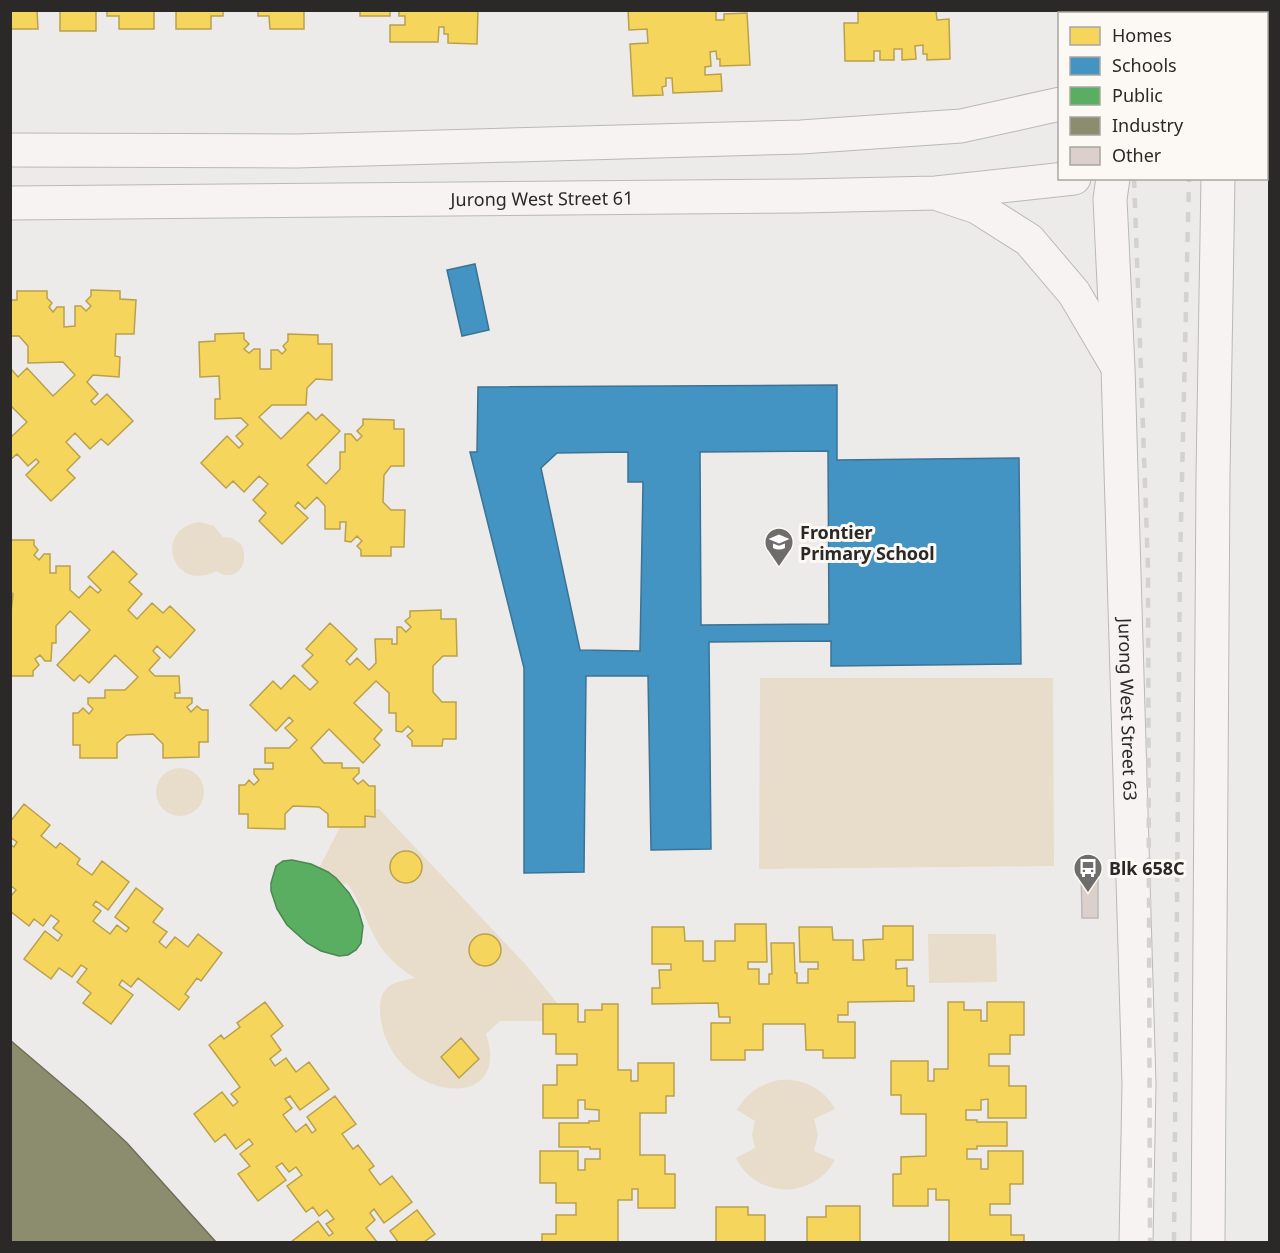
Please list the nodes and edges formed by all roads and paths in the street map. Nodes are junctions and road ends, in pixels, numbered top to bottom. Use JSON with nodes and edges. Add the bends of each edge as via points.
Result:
{"nodes":[{"id":1,"x":1058,"y":104,"type":"edge"},
{"id":2,"x":10,"y":150,"type":"edge"},
{"id":3,"x":1058,"y":180,"type":"edge"},
{"id":4,"x":1113,"y":180,"type":"edge"},
{"id":5,"x":1218,"y":180,"type":"edge"},
{"id":6,"x":936,"y":193,"type":"junction"},
{"id":7,"x":10,"y":203,"type":"edge"},
{"id":8,"x":1118,"y":368,"type":"junction"},
{"id":9,"x":1136,"y":1242,"type":"edge"},
{"id":10,"x":1208,"y":1242,"type":"edge"}],
"edges":[{"from":1,"to":2,"type":"street","via":[[961,126],[801,137],[296,151]]},
{"from":3,"to":6,"type":"street","name":"Jurong West Street 61"},
{"from":4,"to":8,"type":"street","name":"Jurong West Street 63","via":[[1110,199]]},
{"from":5,"to":10,"type":"street"},
{"from":6,"to":7,"type":"street","name":"Jurong West Street 61"},
{"from":6,"to":8,"type":"street","via":[[977,207],[1029,240],[1074,293]]},
{"from":8,"to":9,"type":"street","name":"Jurong West Street 63","via":[[1139,1084]]}]}
